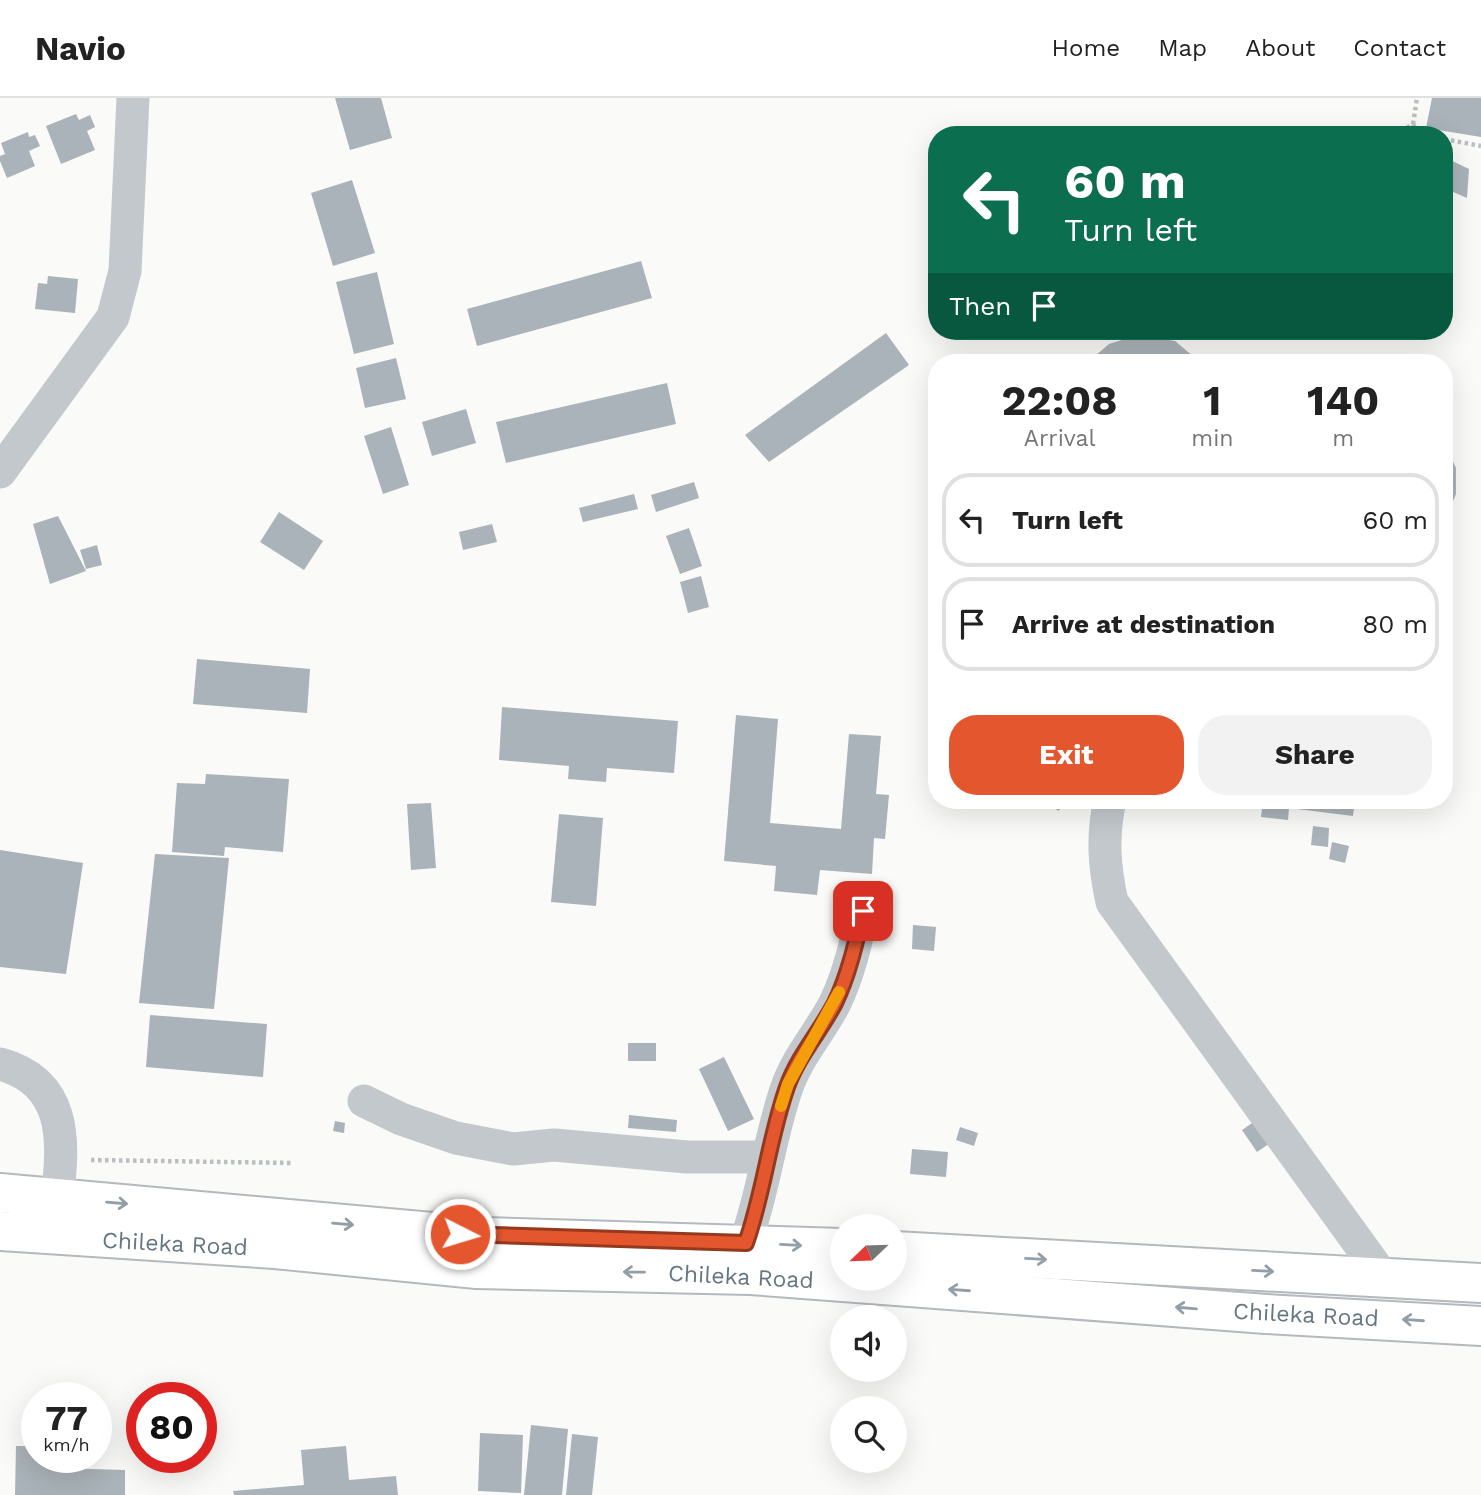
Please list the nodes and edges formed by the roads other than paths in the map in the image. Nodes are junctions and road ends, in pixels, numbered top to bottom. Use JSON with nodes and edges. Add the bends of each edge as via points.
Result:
{"nodes":[{"id":1,"x":133,"y":98,"type":"edge"},
{"id":2,"x":0,"y":472,"type":"edge"},
{"id":3,"x":1108,"y":809,"type":"edge"},
{"id":4,"x":863,"y":911,"type":"dead end"},
{"id":5,"x":0,"y":1064,"type":"edge"},
{"id":6,"x":364,"y":1101,"type":"dead end"},
{"id":7,"x":768,"y":1157,"type":"junction"},
{"id":8,"x":0,"y":1193,"type":"edge"},
{"id":9,"x":57,"y":1197,"type":"junction"},
{"id":10,"x":0,"y":1231,"type":"edge"},
{"id":11,"x":746,"y":1243,"type":"junction"},
{"id":12,"x":830,"y":1247,"type":"edge"},
{"id":13,"x":907,"y":1252,"type":"edge"},
{"id":14,"x":1384,"y":1278,"type":"junction"},
{"id":15,"x":1481,"y":1283,"type":"edge"},
{"id":16,"x":1481,"y":1326,"type":"edge"}],
"edges":[{"from":1,"to":2,"type":"street","via":[[125,271],[113,317]]},
{"from":3,"to":14,"type":"street","via":[[1104,865],[1112,902]]},
{"from":4,"to":7,"type":"street","via":[[851,963],[834,1003],[788,1084]]},
{"from":5,"to":9,"type":"street","via":[[22,1070],[39,1083],[53,1107],[61,1133]]},
{"from":6,"to":7,"type":"street","via":[[456,1138],[513,1149],[554,1145],[688,1157]]},
{"from":7,"to":11,"type":"street","via":[[759,1207]]},
{"from":8,"to":9,"type":"highway","name":"Chileka Road"},
{"from":9,"to":11,"type":"highway","name":"Chileka Road","one_way":true,"via":[[487,1237]]},
{"from":16,"to":10,"type":"highway","name":"Chileka Road","one_way":true,"via":[[751,1275],[477,1269]]},
{"from":11,"to":12,"type":"highway","name":"Chileka Road","one_way":true},
{"from":13,"to":14,"type":"highway","name":"Chileka Road","one_way":true},
{"from":14,"to":15,"type":"highway","name":"Chileka Road"}]}
